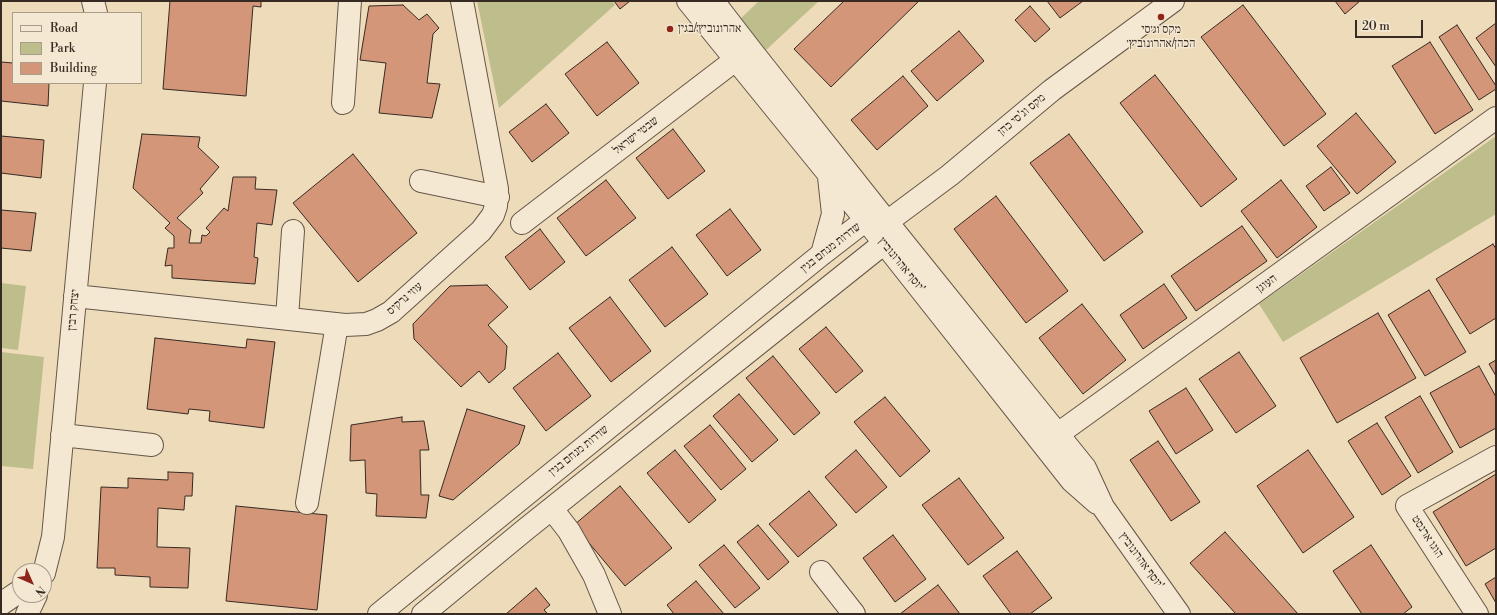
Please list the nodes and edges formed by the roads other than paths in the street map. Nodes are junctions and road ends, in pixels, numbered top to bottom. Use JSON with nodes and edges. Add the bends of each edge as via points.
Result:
{"nodes":[{"id":1,"x":93,"y":1,"type":"edge"},
{"id":2,"x":350,"y":1,"type":"edge"},
{"id":3,"x":462,"y":1,"type":"edge"},
{"id":4,"x":688,"y":1,"type":"edge"},
{"id":5,"x":713,"y":1,"type":"edge"},
{"id":6,"x":1167,"y":4,"type":"edge"},
{"id":7,"x":96,"y":12,"type":"edge"},
{"id":8,"x":742,"y":54,"type":"junction"},
{"id":9,"x":96,"y":84,"type":"edge"},
{"id":10,"x":343,"y":103,"type":"dead end"},
{"id":11,"x":1496,"y":118,"type":"edge"},
{"id":12,"x":829,"y":177,"type":"junction"},
{"id":13,"x":421,"y":181,"type":"dead end"},
{"id":14,"x":498,"y":197,"type":"junction"},
{"id":15,"x":876,"y":221,"type":"junction"},
{"id":16,"x":522,"y":223,"type":"dead end"},
{"id":17,"x":293,"y":231,"type":"dead end"},
{"id":18,"x":883,"y":244,"type":"junction"},
{"id":19,"x":822,"y":254,"type":"junction"},
{"id":20,"x":75,"y":296,"type":"junction"},
{"id":21,"x":287,"y":318,"type":"junction"},
{"id":22,"x":337,"y":324,"type":"junction"},
{"id":23,"x":1033,"y":431,"type":"junction"},
{"id":24,"x":1058,"y":434,"type":"junction"},
{"id":25,"x":62,"y":435,"type":"junction"},
{"id":26,"x":152,"y":445,"type":"dead end"},
{"id":27,"x":1496,"y":457,"type":"edge"},
{"id":28,"x":307,"y":504,"type":"dead end"},
{"id":29,"x":1103,"y":507,"type":"junction"},
{"id":30,"x":552,"y":509,"type":"junction"},
{"id":31,"x":53,"y":537,"type":"junction"},
{"id":32,"x":42,"y":563,"type":"edge"},
{"id":33,"x":46,"y":563,"type":"edge"},
{"id":34,"x":821,"y":572,"type":"dead end"},
{"id":35,"x":12,"y":596,"type":"edge"},
{"id":36,"x":32,"y":603,"type":"edge"},
{"id":37,"x":1,"y":604,"type":"edge"},
{"id":38,"x":27,"y":614,"type":"edge"},
{"id":39,"x":378,"y":614,"type":"edge"},
{"id":40,"x":423,"y":614,"type":"edge"},
{"id":41,"x":610,"y":614,"type":"edge"},
{"id":42,"x":854,"y":614,"type":"edge"},
{"id":43,"x":1179,"y":614,"type":"edge"},
{"id":44,"x":1477,"y":614,"type":"edge"}],
"edges":[{"from":1,"to":7,"type":"street"},
{"from":2,"to":10,"type":"street"},
{"from":3,"to":14,"type":"street","name":"עוזי נרקיס"},
{"from":4,"to":8,"type":"street","name":"יוסף אהרונוביץ'"},
{"from":5,"to":8,"type":"street","name":"יוסף אהרונוביץ'"},
{"from":6,"to":15,"type":"street","name":"מקס וג'סי כהן","via":[[1052,90],[950,175]]},
{"from":8,"to":12,"type":"street","name":"יוסף אהרונוביץ'"},
{"from":8,"to":15,"type":"street","name":"יוסף אהרונוביץ'"},
{"from":8,"to":16,"type":"street","name":"שבטי ישראל"},
{"from":9,"to":20,"type":"street","name":"יצחק רבין"},
{"from":11,"to":24,"type":"street","name":"העוגן"},
{"from":12,"to":15,"type":"street","name":"יוסף אהרונוביץ'"},
{"from":12,"to":19,"type":"street","via":[[833,214]]},
{"from":13,"to":14,"type":"street"},
{"from":14,"to":22,"type":"street","name":"עוזי נרקיס","via":[[493,215],[481,231],[391,312],[366,324]]},
{"from":15,"to":18,"type":"street"},
{"from":15,"to":19,"type":"street","name":"שדרות מנחם בגין"},
{"from":15,"to":24,"type":"street","name":"יוסף אהרונוביץ'"},
{"from":17,"to":21,"type":"street"},
{"from":18,"to":23,"type":"street","name":"יוסף אהרונוביץ'"},
{"from":18,"to":30,"type":"street"},
{"from":19,"to":39,"type":"street","name":"שדרות מנחם בגין"},
{"from":20,"to":21,"type":"street","name":"עוזי נרקיס"},
{"from":20,"to":25,"type":"street","name":"יצחק רבין"},
{"from":21,"to":22,"type":"street","name":"עוזי נרקיס"},
{"from":22,"to":28,"type":"street"},
{"from":23,"to":24,"type":"street"},
{"from":23,"to":29,"type":"street","name":"יוסף אהרונוביץ'","via":[[1072,481]]},
{"from":24,"to":29,"type":"street","name":"יוסף אהרונוביץ'","via":[[1085,468]]},
{"from":25,"to":26,"type":"street"},
{"from":25,"to":31,"type":"street","name":"יצחק רבין"},
{"from":27,"to":44,"type":"street","name":"הוגו ארנסט","via":[[1407,506]]},
{"from":29,"to":43,"type":"street","name":"יוסף אהרונוביץ'"},
{"from":30,"to":40,"type":"street"},
{"from":30,"to":41,"type":"street","via":[[569,531],[594,575]]},
{"from":31,"to":32,"type":"street","name":"יצחק רבין"},
{"from":31,"to":33,"type":"street","name":"יצחק רבין"},
{"from":34,"to":42,"type":"street"},
{"from":35,"to":37,"type":"street"},
{"from":36,"to":38,"type":"street"}]}
